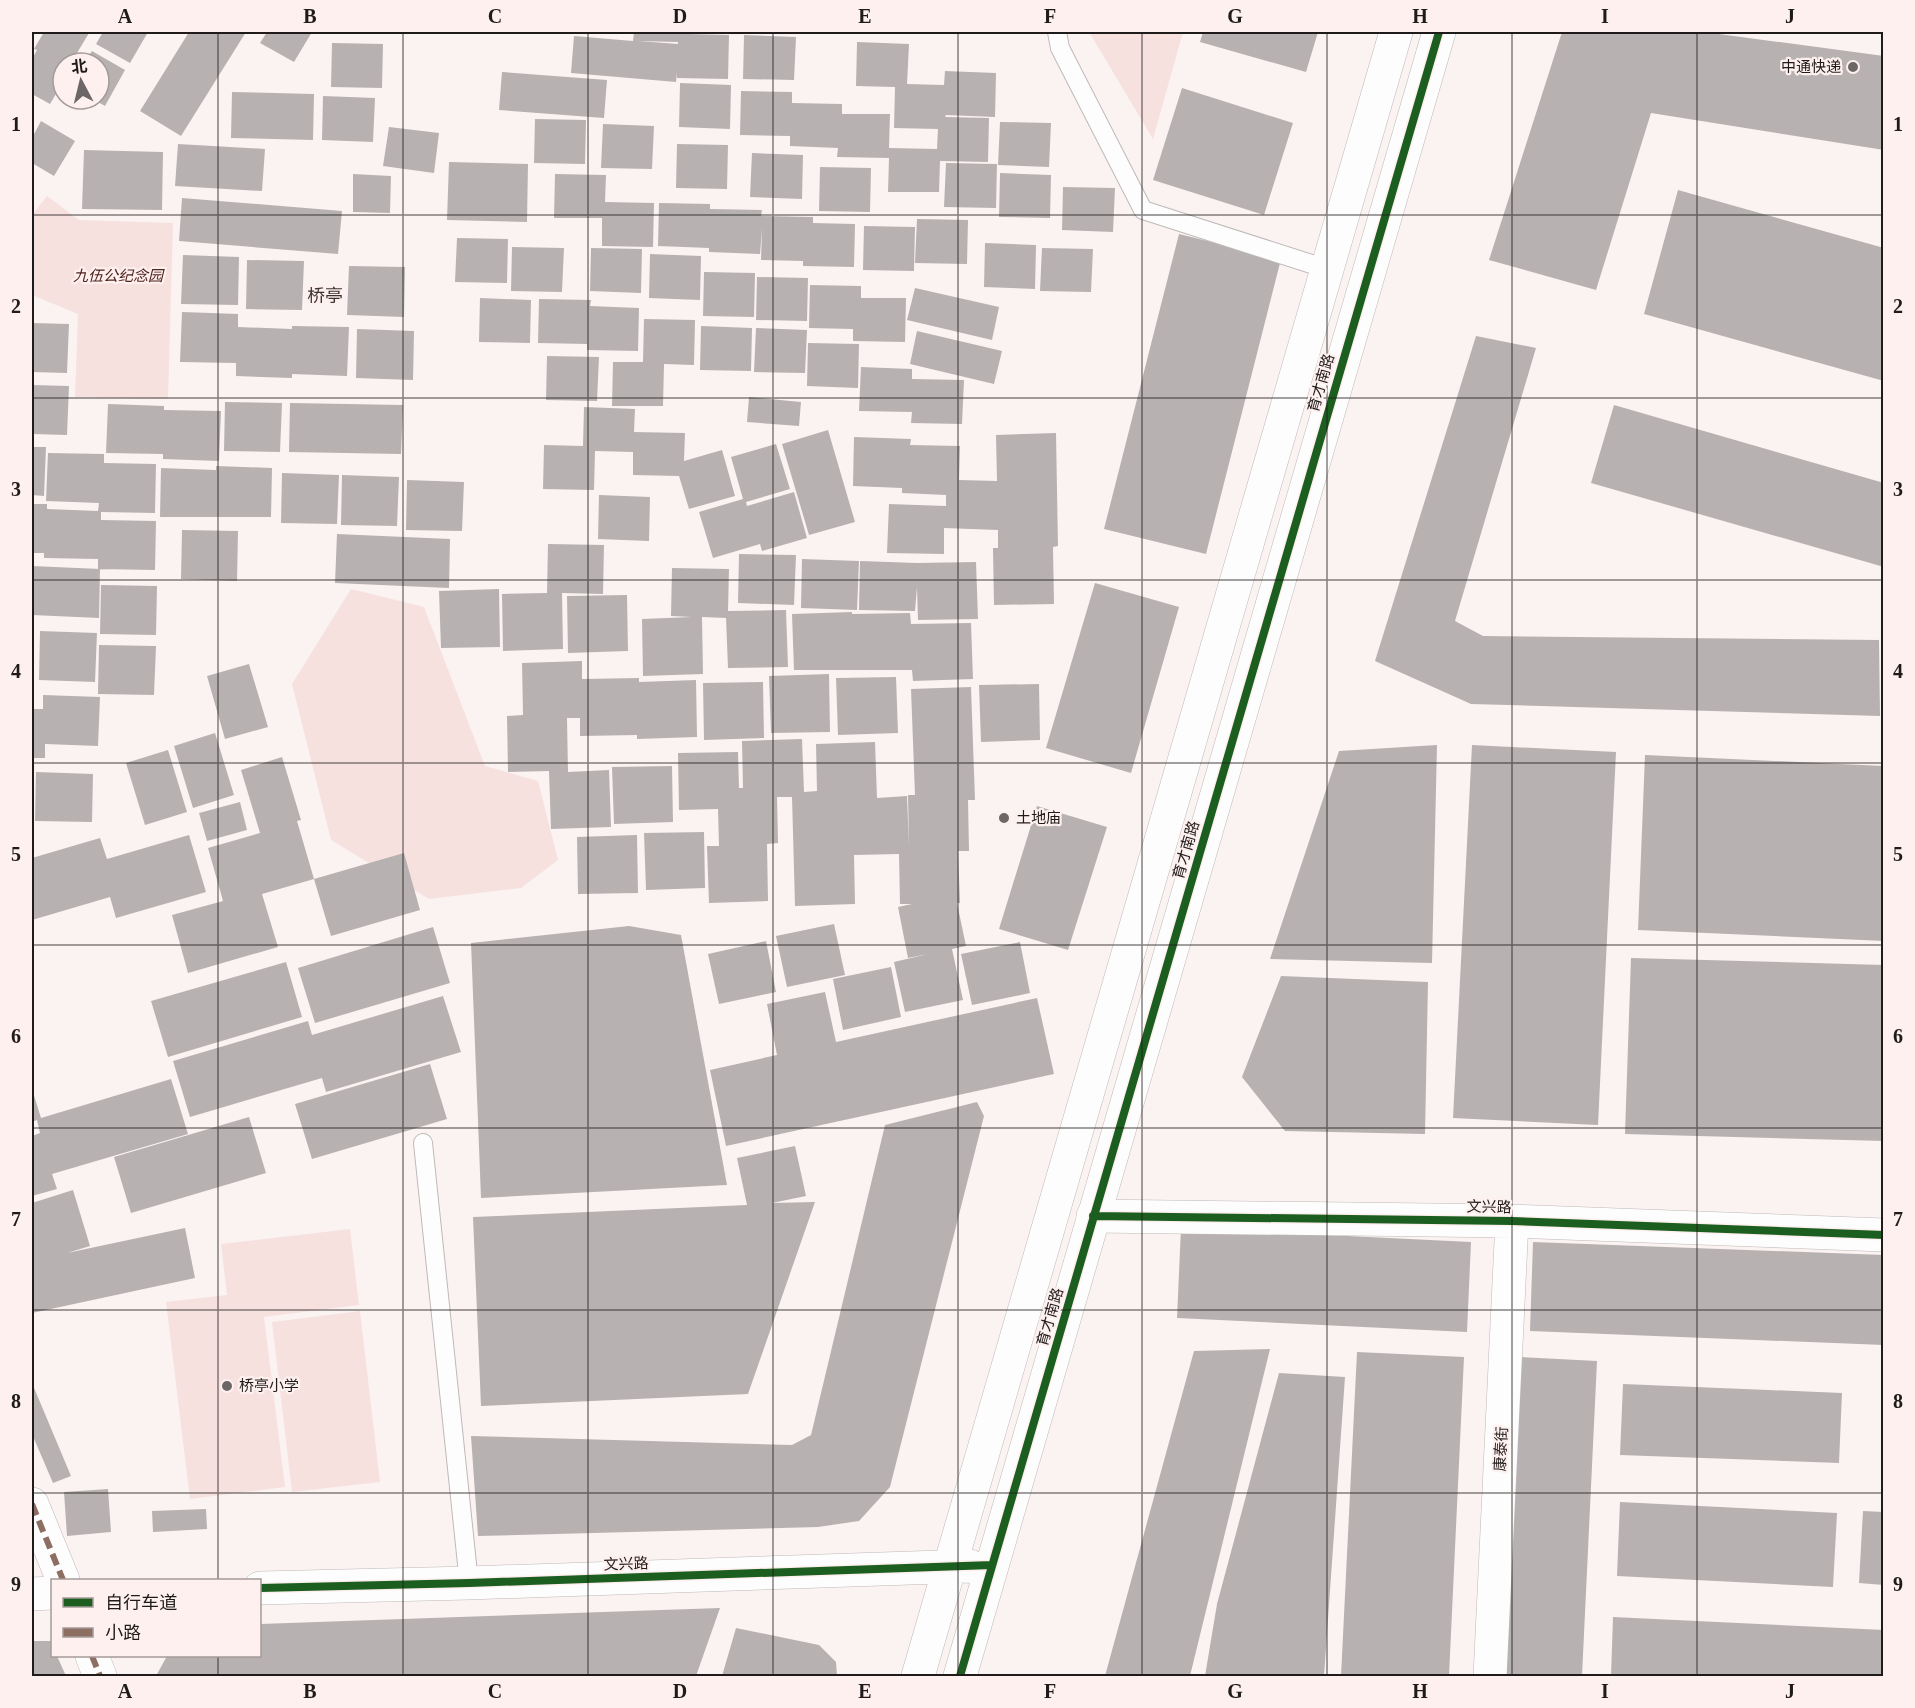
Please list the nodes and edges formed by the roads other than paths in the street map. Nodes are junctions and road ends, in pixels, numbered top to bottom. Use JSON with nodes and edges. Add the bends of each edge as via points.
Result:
{"nodes":[{"id":1,"x":1057,"y":32,"type":"edge"},
{"id":2,"x":1396,"y":32,"type":"edge"},
{"id":3,"x":1439,"y":32,"type":"edge"},
{"id":4,"x":1327,"y":269,"type":"junction"},
{"id":5,"x":423,"y":1143,"type":"dead end"},
{"id":6,"x":1093,"y":1216,"type":"junction"},
{"id":7,"x":1512,"y":1221,"type":"junction"},
{"id":8,"x":1884,"y":1235,"type":"edge"},
{"id":9,"x":32,"y":1504,"type":"edge"},
{"id":10,"x":993,"y":1565,"type":"junction"},
{"id":11,"x":950,"y":1566,"type":"junction"},
{"id":12,"x":62,"y":1579,"type":"edge"},
{"id":13,"x":469,"y":1583,"type":"junction"},
{"id":14,"x":261,"y":1588,"type":"edge"},
{"id":15,"x":51,"y":1593,"type":"edge"},
{"id":16,"x":32,"y":1594,"type":"edge"},
{"id":17,"x":92,"y":1657,"type":"edge"},
{"id":18,"x":100,"y":1677,"type":"edge"},
{"id":19,"x":918,"y":1677,"type":"edge"},
{"id":20,"x":960,"y":1677,"type":"edge"},
{"id":21,"x":1490,"y":1677,"type":"edge"}],
"edges":[{"from":1,"to":4,"type":"lane","via":[[1060,48],[1143,210]]},
{"from":2,"to":4,"type":"street","name":"育才南路"},
{"from":3,"to":6,"type":"street","name":"育才南路"},
{"from":4,"to":11,"type":"street","name":"育才南路"},
{"from":5,"to":13,"type":"lane"},
{"from":6,"to":7,"type":"street","name":"文兴路"},
{"from":6,"to":10,"type":"street","name":"育才南路"},
{"from":7,"to":8,"type":"street","name":"文兴路"},
{"from":7,"to":21,"type":"street","name":"康泰街"},
{"from":9,"to":12,"type":"street"},
{"from":10,"to":11,"type":"street","name":"文兴路"},
{"from":10,"to":20,"type":"street","name":"育才南路"},
{"from":11,"to":13,"type":"street","name":"文兴路"},
{"from":11,"to":19,"type":"street","name":"育才南路"},
{"from":13,"to":14,"type":"street","name":"文兴路"},
{"from":15,"to":16,"type":"street"},
{"from":17,"to":18,"type":"street"}]}
